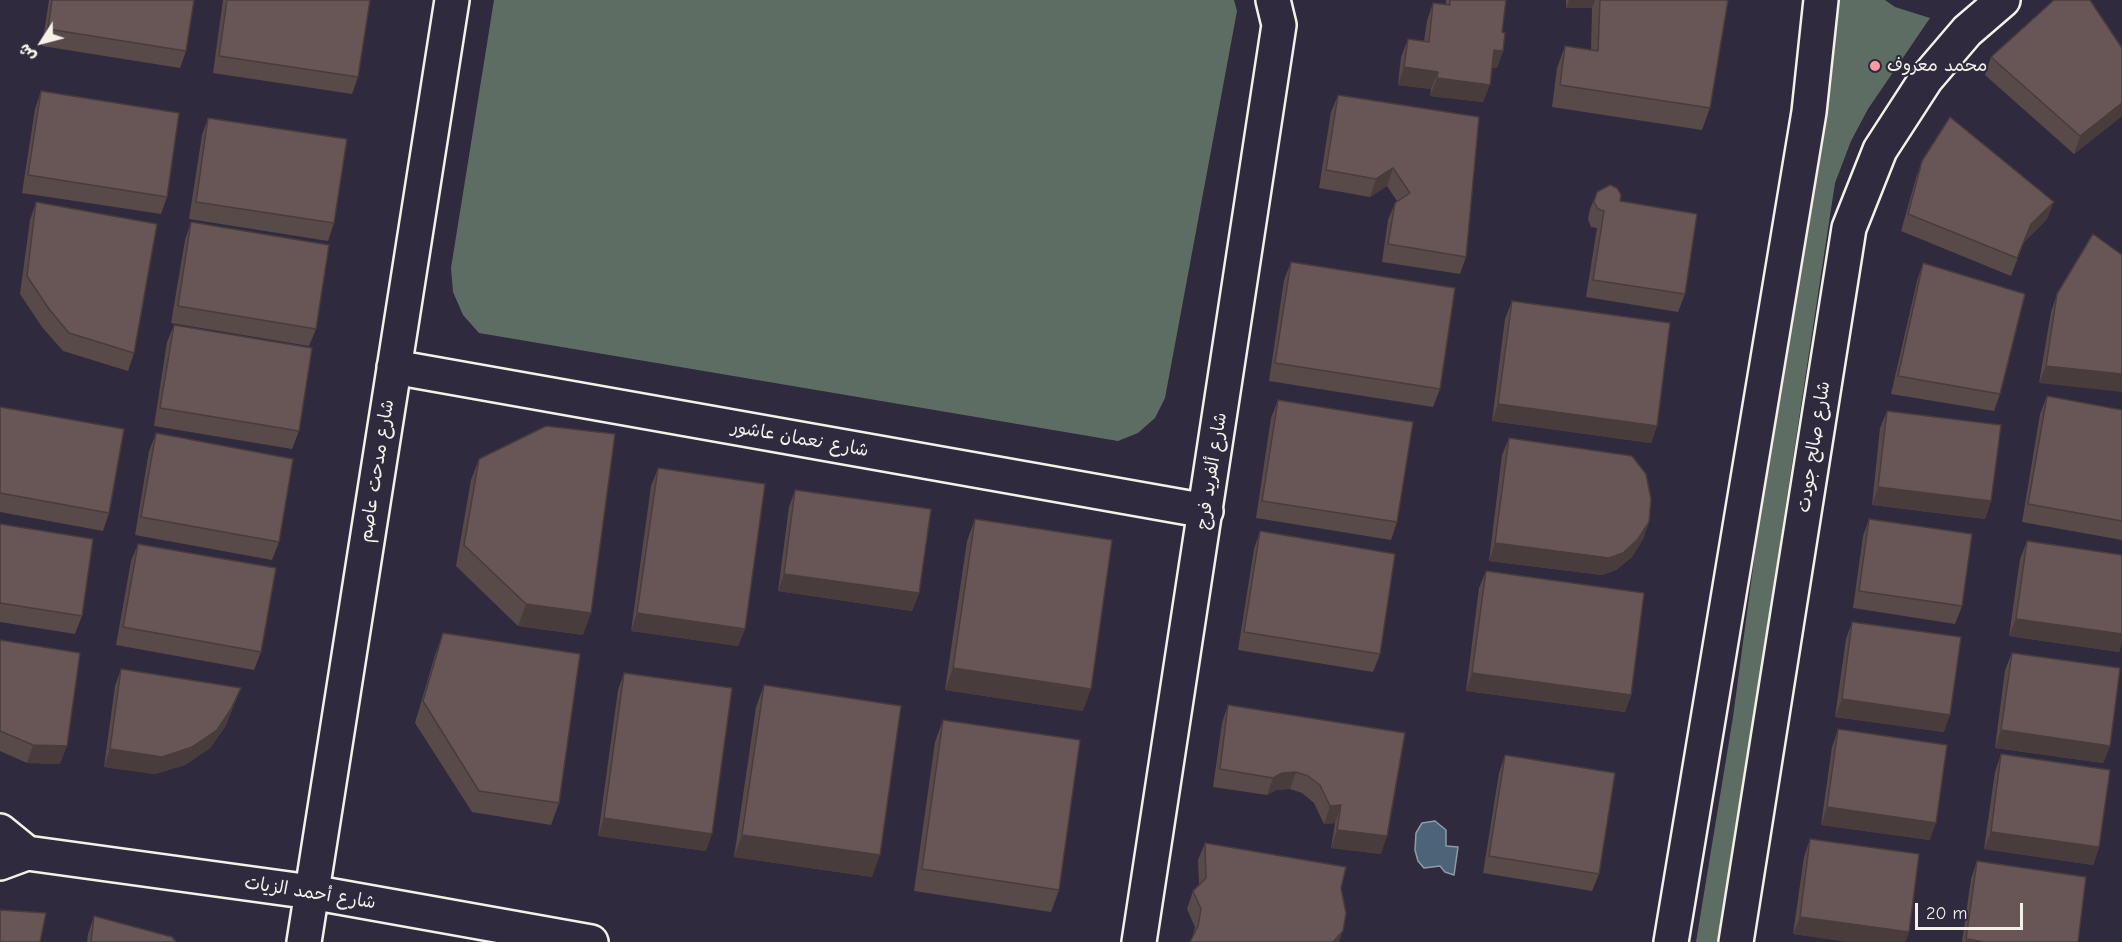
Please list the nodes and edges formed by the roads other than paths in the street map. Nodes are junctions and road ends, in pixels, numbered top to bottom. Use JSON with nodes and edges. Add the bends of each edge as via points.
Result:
{"nodes":[{"id":1,"x":452,"y":0,"type":"edge"},
{"id":2,"x":1273,"y":0,"type":"edge"},
{"id":3,"x":1821,"y":0,"type":"edge"},
{"id":4,"x":2003,"y":0,"type":"edge"},
{"id":5,"x":394,"y":367,"type":"junction"},
{"id":6,"x":1206,"y":512,"type":"junction"},
{"id":7,"x":0,"y":831,"type":"edge"},
{"id":8,"x":14,"y":858,"type":"edge"},
{"id":9,"x":310,"y":892,"type":"junction"},
{"id":10,"x":304,"y":942,"type":"edge"},
{"id":11,"x":591,"y":942,"type":"edge"},
{"id":12,"x":1139,"y":942,"type":"edge"},
{"id":13,"x":1671,"y":942,"type":"edge"},
{"id":14,"x":1736,"y":942,"type":"edge"}],
"edges":[{"from":1,"to":5,"type":"street","name":"شارع مدحت عاصم"},
{"from":2,"to":6,"type":"street","name":"شارع ألفريد فرج","via":[[1280,25]]},
{"from":3,"to":13,"type":"street","via":[[1809,112]]},
{"from":4,"to":14,"type":"street","name":"شارع صالح جودت","via":[[1967,31],[1926,79],[1880,150],[1849,228]]},
{"from":5,"to":6,"type":"street","name":"شارع نعمان عاشور"},
{"from":5,"to":9,"type":"street","name":"شارع مدحت عاصم"},
{"from":6,"to":12,"type":"street","name":"شارع ألفريد فرج"},
{"from":7,"to":8,"type":"street","name":"شارع أحمد الزيات"},
{"from":8,"to":9,"type":"street","name":"شارع أحمد الزيات"},
{"from":9,"to":10,"type":"street","name":"شارع مدحت عاصم"},
{"from":9,"to":11,"type":"street","name":"شارع أحمد الزيات"}]}
